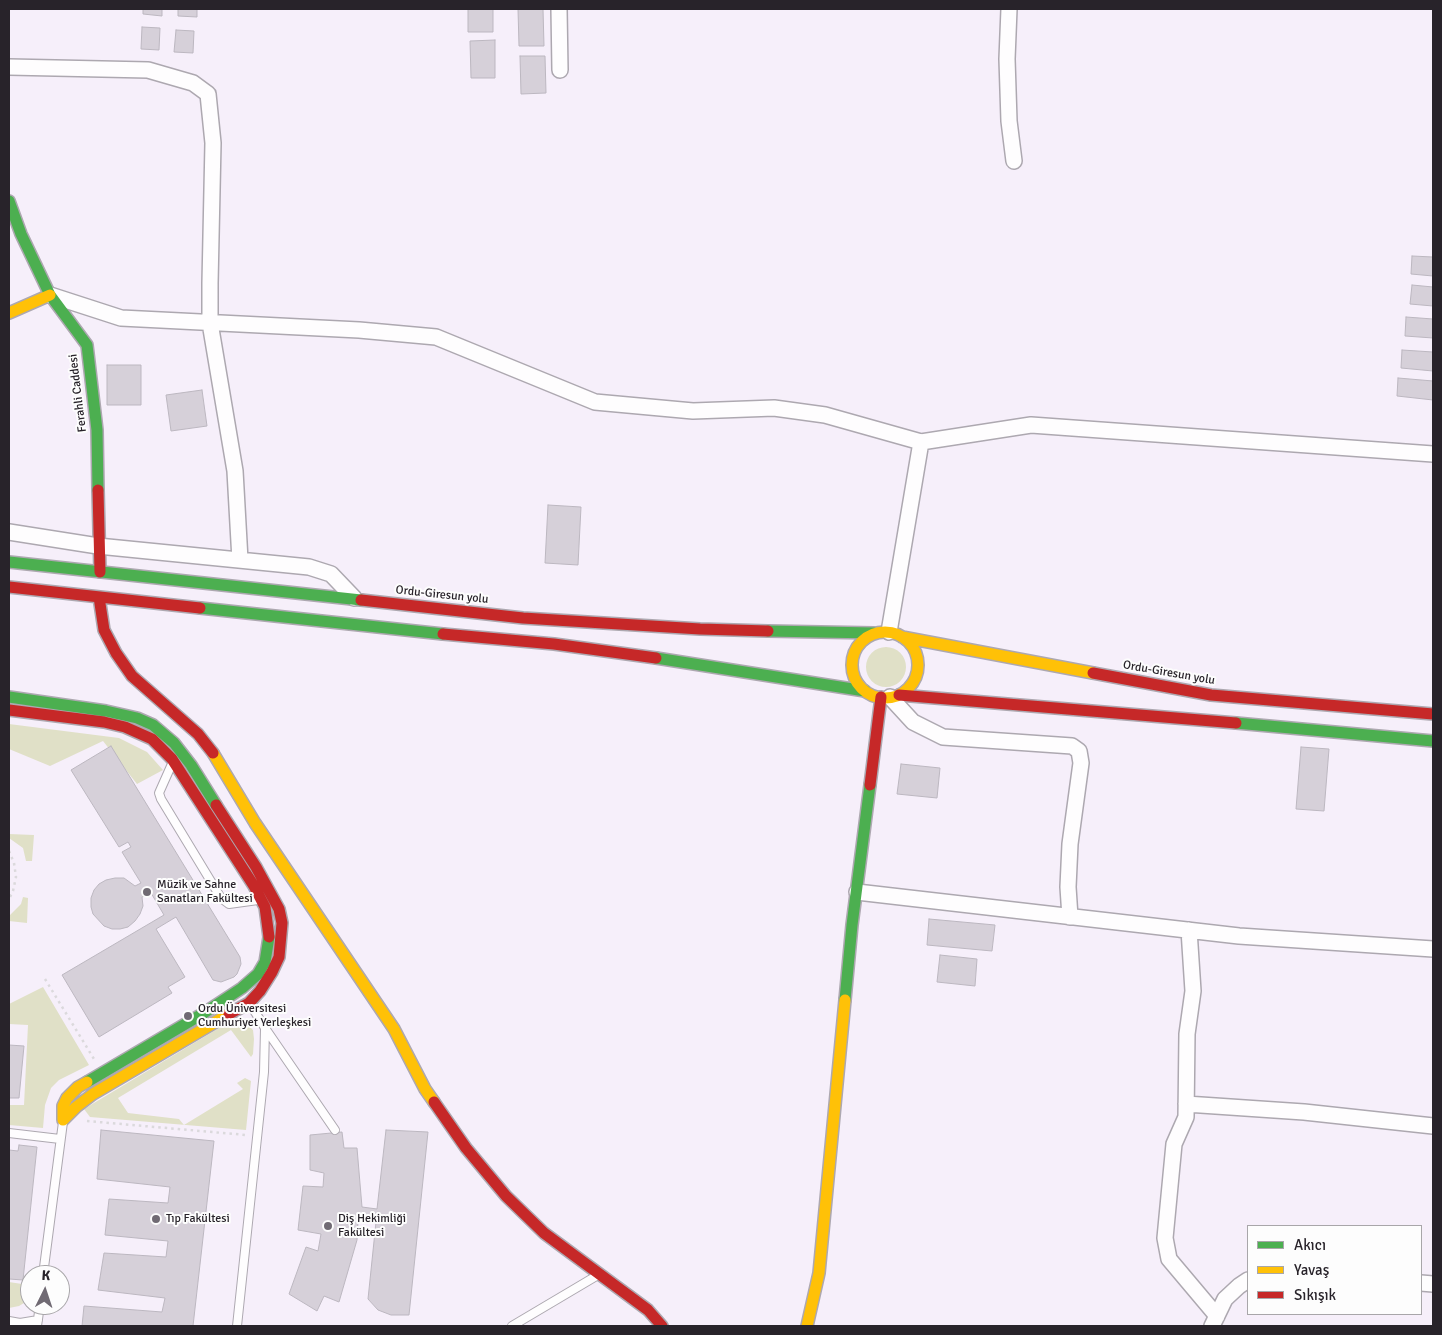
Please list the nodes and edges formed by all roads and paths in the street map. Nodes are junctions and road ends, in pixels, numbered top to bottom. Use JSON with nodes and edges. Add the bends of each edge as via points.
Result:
{"nodes":[{"id":1,"x":560,"y":9,"type":"edge"},
{"id":2,"x":1009,"y":9,"type":"edge"},
{"id":3,"x":9,"y":67,"type":"edge"},
{"id":4,"x":560,"y":70,"type":"dead end"},
{"id":5,"x":1014,"y":162,"type":"dead end"},
{"id":6,"x":9,"y":201,"type":"edge"},
{"id":7,"x":50,"y":295,"type":"junction"},
{"id":8,"x":9,"y":313,"type":"edge"},
{"id":9,"x":210,"y":323,"type":"junction"},
{"id":10,"x":921,"y":442,"type":"junction"},
{"id":11,"x":1433,"y":454,"type":"edge"},
{"id":12,"x":9,"y":532,"type":"edge"},
{"id":13,"x":98,"y":546,"type":"junction"},
{"id":14,"x":240,"y":560,"type":"junction"},
{"id":15,"x":9,"y":562,"type":"edge"},
{"id":16,"x":100,"y":572,"type":"junction"},
{"id":17,"x":9,"y":586,"type":"edge"},
{"id":18,"x":99,"y":597,"type":"junction"},
{"id":19,"x":355,"y":600,"type":"junction"},
{"id":20,"x":888,"y":634,"type":"junction"},
{"id":21,"x":865,"y":691,"type":"junction"},
{"id":22,"x":9,"y":696,"type":"edge"},
{"id":23,"x":890,"y":696,"type":"junction"},
{"id":24,"x":9,"y":710,"type":"edge"},
{"id":25,"x":1433,"y":714,"type":"edge"},
{"id":26,"x":1433,"y":741,"type":"edge"},
{"id":27,"x":172,"y":759,"type":"junction"},
{"id":28,"x":9,"y":851,"type":"edge"},
{"id":29,"x":856,"y":892,"type":"junction"},
{"id":30,"x":9,"y":899,"type":"edge"},
{"id":31,"x":261,"y":900,"type":"junction"},
{"id":32,"x":1070,"y":917,"type":"junction"},
{"id":33,"x":1189,"y":930,"type":"junction"},
{"id":34,"x":1433,"y":949,"type":"edge"},
{"id":35,"x":45,"y":979,"type":"dead end"},
{"id":36,"x":249,"y":1003,"type":"junction"},
{"id":37,"x":265,"y":1028,"type":"junction"},
{"id":38,"x":98,"y":1065,"type":"dead end"},
{"id":39,"x":1186,"y":1104,"type":"junction"},
{"id":40,"x":76,"y":1106,"type":"junction"},
{"id":41,"x":63,"y":1120,"type":"junction"},
{"id":42,"x":1433,"y":1126,"type":"edge"},
{"id":43,"x":335,"y":1130,"type":"dead end"},
{"id":44,"x":9,"y":1133,"type":"edge"},
{"id":45,"x":258,"y":1136,"type":"junction"},
{"id":46,"x":60,"y":1139,"type":"junction"},
{"id":47,"x":44,"y":1265,"type":"edge"},
{"id":48,"x":600,"y":1274,"type":"junction"},
{"id":49,"x":1247,"y":1281,"type":"edge"},
{"id":50,"x":9,"y":1321,"type":"edge"},
{"id":51,"x":1214,"y":1321,"type":"edge"},
{"id":52,"x":38,"y":1323,"type":"edge"},
{"id":53,"x":238,"y":1326,"type":"edge"},
{"id":54,"x":512,"y":1326,"type":"edge"},
{"id":55,"x":662,"y":1326,"type":"edge"},
{"id":56,"x":807,"y":1326,"type":"edge"}],
"edges":[{"from":1,"to":4,"type":"street"},
{"from":2,"to":5,"type":"street","via":[[1009,121]]},
{"from":3,"to":9,"type":"street","via":[[148,70],[194,82],[208,94],[213,143]]},
{"from":6,"to":7,"type":"main road","name":"Ferahli Caddesi"},
{"from":7,"to":8,"type":"main road"},
{"from":7,"to":9,"type":"street","via":[[120,318]]},
{"from":7,"to":13,"type":"main road","name":"Ferahli Caddesi","via":[[87,345],[97,430]]},
{"from":9,"to":10,"type":"street","via":[[436,336],[595,402],[692,411],[774,408],[825,415]]},
{"from":9,"to":14,"type":"street","via":[[235,471]]},
{"from":10,"to":11,"type":"street","via":[[1031,425]]},
{"from":10,"to":20,"type":"street"},
{"from":12,"to":13,"type":"street"},
{"from":13,"to":14,"type":"street"},
{"from":13,"to":16,"type":"main road","name":"Ferahli Caddesi"},
{"from":14,"to":19,"type":"street","via":[[309,568],[331,574]]},
{"from":15,"to":16,"type":"main road","name":"Ordu-Giresun yolu"},
{"from":16,"to":19,"type":"main road","name":"Ordu-Giresun yolu"},
{"from":17,"to":18,"type":"main road"},
{"from":18,"to":21,"type":"main road","via":[[554,644]]},
{"from":18,"to":48,"type":"main road","via":[[104,630],[116,653],[132,676],[198,734],[214,754],[255,823],[394,1028],[425,1089],[466,1148],[506,1196],[544,1233]]},
{"from":19,"to":20,"type":"main road","name":"Ordu-Giresun yolu","via":[[523,618],[700,629]]},
{"from":20,"to":21,"type":"main road","via":[[865,638],[853,654],[853,674]]},
{"from":20,"to":23,"type":"main road","via":[[911,645],[918,667],[908,688]]},
{"from":20,"to":25,"type":"main road","name":"Ordu-Giresun yolu","via":[[1211,695]]},
{"from":21,"to":23,"type":"main road","via":[[872,695]]},
{"from":22,"to":36,"type":"main road","via":[[137,718],[153,725],[191,764],[279,909],[282,923],[279,957],[260,992]]},
{"from":23,"to":26,"type":"main road"},
{"from":23,"to":29,"type":"main road"},
{"from":23,"to":32,"type":"street","via":[[913,722],[943,737],[1072,746],[1080,751],[1070,844]]},
{"from":24,"to":27,"type":"main road","via":[[125,727],[152,738]]},
{"from":27,"to":31,"type":"main road"},
{"from":27,"to":31,"type":"lane","via":[[171,770],[159,793],[160,800],[211,881],[229,904]]},
{"from":28,"to":30,"type":"path","via":[[16,877]]},
{"from":29,"to":32,"type":"street"},
{"from":29,"to":56,"type":"main road","via":[[819,1273]]},
{"from":31,"to":41,"type":"main road","via":[[270,934],[265,962],[258,974],[204,1013],[78,1087],[63,1106]]},
{"from":32,"to":33,"type":"street"},
{"from":33,"to":34,"type":"street"},
{"from":33,"to":39,"type":"street","via":[[1192,991],[1187,1034]]},
{"from":35,"to":38,"type":"path"},
{"from":36,"to":37,"type":"lane"},
{"from":36,"to":40,"type":"main road"},
{"from":37,"to":43,"type":"lane"},
{"from":37,"to":45,"type":"lane"},
{"from":39,"to":42,"type":"street","via":[[1304,1112]]},
{"from":39,"to":51,"type":"street","via":[[1186,1117],[1174,1144],[1165,1238],[1168,1259]]},
{"from":40,"to":41,"type":"main road"},
{"from":40,"to":45,"type":"path","via":[[84,1121]]},
{"from":41,"to":46,"type":"lane"},
{"from":44,"to":46,"type":"lane"},
{"from":45,"to":53,"type":"lane"},
{"from":46,"to":47,"type":"lane"},
{"from":48,"to":54,"type":"lane"},
{"from":48,"to":55,"type":"main road","via":[[648,1310]]},
{"from":49,"to":51,"type":"street","via":[[1225,1299]]},
{"from":50,"to":52,"type":"lane"}]}
